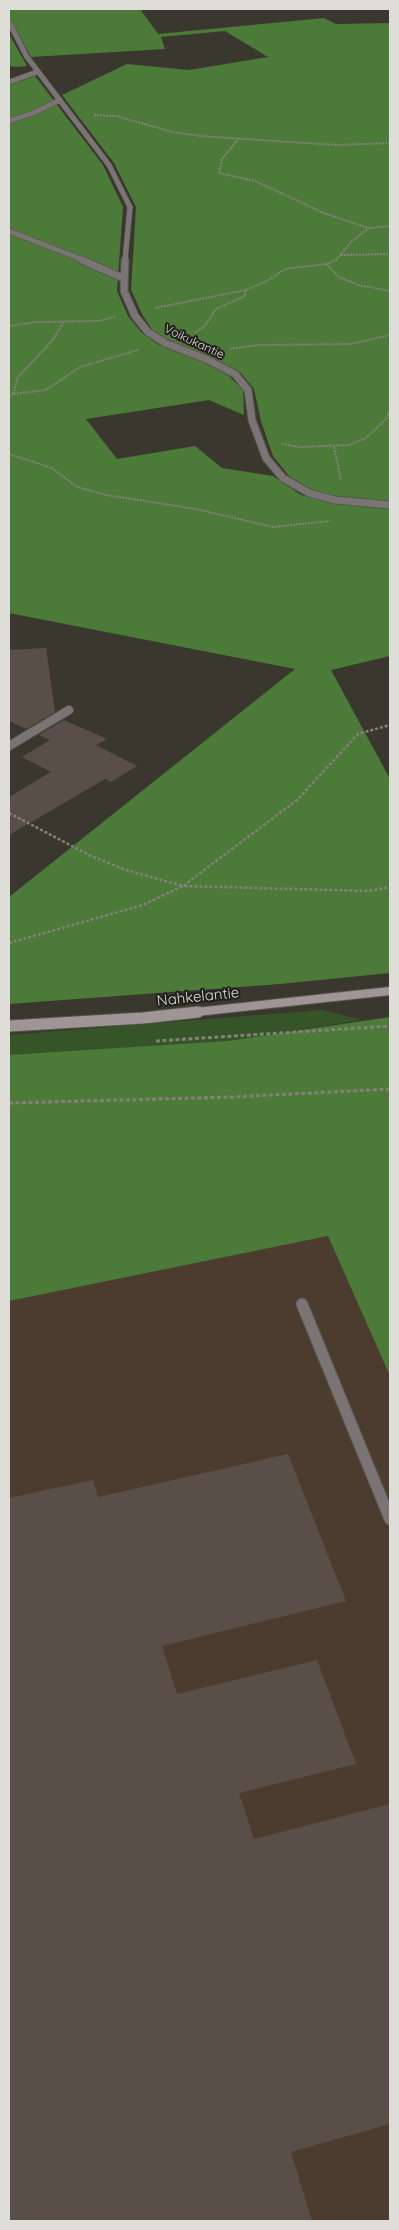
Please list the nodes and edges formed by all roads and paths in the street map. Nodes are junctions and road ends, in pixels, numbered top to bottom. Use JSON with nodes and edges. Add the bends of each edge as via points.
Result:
{"nodes":[{"id":1,"x":9,"y":22,"type":"edge"},
{"id":2,"x":38,"y":72,"type":"junction"},
{"id":3,"x":9,"y":82,"type":"edge"},
{"id":4,"x":60,"y":100,"type":"junction"},
{"id":5,"x":70,"y":113,"type":"junction"},
{"id":6,"x":9,"y":121,"type":"edge"},
{"id":7,"x":240,"y":138,"type":"junction"},
{"id":8,"x":390,"y":143,"type":"edge"},
{"id":9,"x":390,"y":226,"type":"edge"},
{"id":10,"x":369,"y":228,"type":"junction"},
{"id":11,"x":9,"y":231,"type":"edge"},
{"id":12,"x":390,"y":254,"type":"edge"},
{"id":13,"x":340,"y":255,"type":"junction"},
{"id":14,"x":326,"y":264,"type":"junction"},
{"id":15,"x":123,"y":278,"type":"junction"},
{"id":16,"x":390,"y":291,"type":"edge"},
{"id":17,"x":63,"y":323,"type":"dead end"},
{"id":18,"x":390,"y":335,"type":"edge"},
{"id":19,"x":160,"y":340,"type":"junction"},
{"id":20,"x":206,"y":359,"type":"junction"},
{"id":21,"x":13,"y":394,"type":"junction"},
{"id":22,"x":9,"y":397,"type":"edge"},
{"id":23,"x":390,"y":409,"type":"edge"},
{"id":24,"x":259,"y":439,"type":"junction"},
{"id":25,"x":334,"y":447,"type":"junction"},
{"id":26,"x":9,"y":454,"type":"edge"},
{"id":27,"x":335,"y":500,"type":"junction"},
{"id":28,"x":390,"y":505,"type":"edge"},
{"id":29,"x":332,"y":521,"type":"dead end"},
{"id":30,"x":69,"y":710,"type":"dead end"},
{"id":31,"x":390,"y":726,"type":"edge"},
{"id":32,"x":9,"y":746,"type":"edge"},
{"id":33,"x":9,"y":812,"type":"edge"},
{"id":34,"x":183,"y":886,"type":"junction"},
{"id":35,"x":390,"y":887,"type":"edge"},
{"id":36,"x":9,"y":943,"type":"edge"},
{"id":37,"x":390,"y":991,"type":"edge"},
{"id":38,"x":9,"y":1026,"type":"edge"},
{"id":39,"x":390,"y":1026,"type":"edge"},
{"id":40,"x":148,"y":1041,"type":"dead end"},
{"id":41,"x":390,"y":1089,"type":"edge"},
{"id":42,"x":9,"y":1103,"type":"edge"},
{"id":43,"x":302,"y":1304,"type":"dead end"},
{"id":44,"x":390,"y":1518,"type":"edge"}],
"edges":[{"from":1,"to":2,"type":"street","name":"Voikukantie"},
{"from":2,"to":3,"type":"street"},
{"from":2,"to":4,"type":"street","name":"Voikukantie"},
{"from":4,"to":5,"type":"street","name":"Voikukantie"},
{"from":4,"to":6,"type":"street"},
{"from":5,"to":7,"type":"path","via":[[116,116],[200,136]]},
{"from":5,"to":15,"type":"street","name":"Voikukantie","via":[[109,165],[130,207]]},
{"from":7,"to":8,"type":"path","via":[[336,145]]},
{"from":7,"to":10,"type":"path","via":[[222,159],[219,173],[255,181],[324,213]]},
{"from":9,"to":10,"type":"path"},
{"from":10,"to":13,"type":"path"},
{"from":11,"to":15,"type":"street"},
{"from":12,"to":13,"type":"path"},
{"from":13,"to":14,"type":"path"},
{"from":14,"to":16,"type":"path","via":[[338,277],[358,285]]},
{"from":14,"to":19,"type":"path","via":[[285,269],[246,290],[245,296],[216,309],[204,327],[193,333]]},
{"from":15,"to":19,"type":"street","name":"Voikukantie","via":[[124,291],[135,316],[148,332]]},
{"from":17,"to":21,"type":"path","via":[[18,377]]},
{"from":18,"to":20,"type":"path","via":[[351,344],[257,345],[222,350]]},
{"from":19,"to":20,"type":"street","name":"Voikukantie"},
{"from":19,"to":21,"type":"path","via":[[133,352],[80,367],[46,390]]},
{"from":20,"to":24,"type":"street","name":"Voikukantie","via":[[234,374],[248,390],[252,420]]},
{"from":21,"to":22,"type":"path"},
{"from":23,"to":25,"type":"path","via":[[386,418],[366,438]]},
{"from":24,"to":25,"type":"path","via":[[300,447]]},
{"from":24,"to":27,"type":"street","name":"Voikukantie","via":[[266,458],[283,478],[309,493]]},
{"from":25,"to":27,"type":"path","via":[[342,484]]},
{"from":26,"to":29,"type":"path","via":[[52,468],[77,487],[106,495],[196,509],[273,526]]},
{"from":27,"to":28,"type":"street","name":"Voikukantie"},
{"from":30,"to":32,"type":"street"},
{"from":31,"to":34,"type":"path","via":[[358,734],[297,800]]},
{"from":33,"to":34,"type":"path","via":[[91,856]]},
{"from":34,"to":35,"type":"path","via":[[369,892]]},
{"from":34,"to":36,"type":"path","via":[[143,905]]},
{"from":37,"to":38,"type":"main road","name":"Nahkelantie","via":[[143,1018]]},
{"from":39,"to":40,"type":"path"},
{"from":41,"to":42,"type":"path","via":[[232,1098]]},
{"from":43,"to":44,"type":"street"}]}
